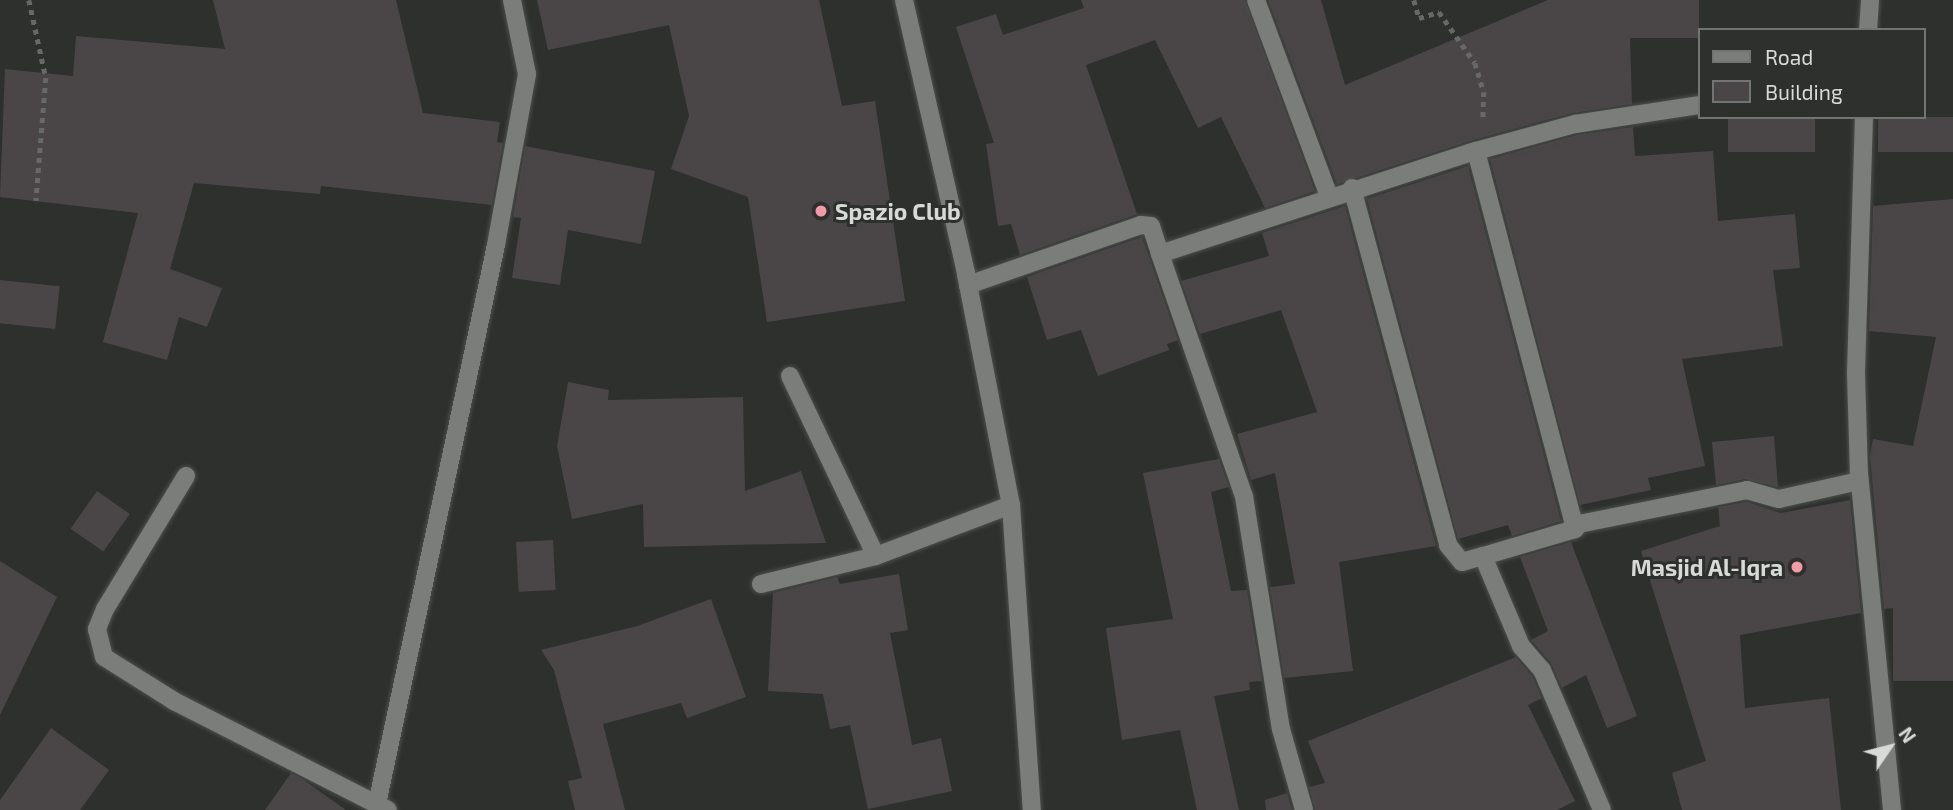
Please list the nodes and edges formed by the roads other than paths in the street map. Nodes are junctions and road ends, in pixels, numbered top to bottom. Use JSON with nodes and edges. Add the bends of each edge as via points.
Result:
{"nodes":[{"id":1,"x":512,"y":0,"type":"edge"},
{"id":2,"x":904,"y":0,"type":"edge"},
{"id":3,"x":1256,"y":0,"type":"edge"},
{"id":4,"x":1870,"y":0,"type":"edge"},
{"id":5,"x":1868,"y":28,"type":"edge"},
{"id":6,"x":1698,"y":106,"type":"edge"},
{"id":7,"x":1864,"y":119,"type":"edge"},
{"id":8,"x":1481,"y":150,"type":"junction"},
{"id":9,"x":1352,"y":188,"type":"junction"},
{"id":10,"x":1329,"y":196,"type":"junction"},
{"id":11,"x":1160,"y":254,"type":"junction"},
{"id":12,"x":968,"y":285,"type":"junction"},
{"id":13,"x":790,"y":376,"type":"dead end"},
{"id":14,"x":186,"y":476,"type":"dead end"},
{"id":15,"x":1859,"y":481,"type":"junction"},
{"id":16,"x":1011,"y":505,"type":"junction"},
{"id":17,"x":1574,"y":525,"type":"junction"},
{"id":18,"x":876,"y":556,"type":"junction"},
{"id":19,"x":1483,"y":556,"type":"junction"},
{"id":20,"x":761,"y":584,"type":"dead end"},
{"id":21,"x":383,"y":807,"type":"edge"},
{"id":22,"x":1032,"y":810,"type":"edge"},
{"id":23,"x":1304,"y":810,"type":"edge"},
{"id":24,"x":1602,"y":810,"type":"edge"},
{"id":25,"x":1892,"y":810,"type":"edge"}],
"edges":[{"from":1,"to":21,"type":"street","via":[[527,74]]},
{"from":2,"to":12,"type":"street"},
{"from":3,"to":10,"type":"street"},
{"from":4,"to":5,"type":"street"},
{"from":6,"to":8,"type":"street","via":[[1576,124]]},
{"from":7,"to":15,"type":"street","via":[[1856,374]]},
{"from":8,"to":9,"type":"street"},
{"from":8,"to":17,"type":"street"},
{"from":9,"to":10,"type":"street"},
{"from":9,"to":19,"type":"street","via":[[1448,545],[1462,562]]},
{"from":10,"to":11,"type":"street"},
{"from":11,"to":12,"type":"street","via":[[1151,226],[1142,225]]},
{"from":11,"to":23,"type":"street","via":[[1244,496],[1281,729]]},
{"from":12,"to":16,"type":"street"},
{"from":13,"to":18,"type":"street"},
{"from":14,"to":21,"type":"street","via":[[105,609],[97,629],[104,657],[174,701]]},
{"from":15,"to":17,"type":"street","via":[[1779,499],[1747,490]]},
{"from":15,"to":25,"type":"street"},
{"from":16,"to":18,"type":"street"},
{"from":16,"to":22,"type":"street"},
{"from":17,"to":19,"type":"street","via":[[1575,529]]},
{"from":18,"to":20,"type":"street"},
{"from":19,"to":24,"type":"street","via":[[1521,646],[1542,670]]}]}
